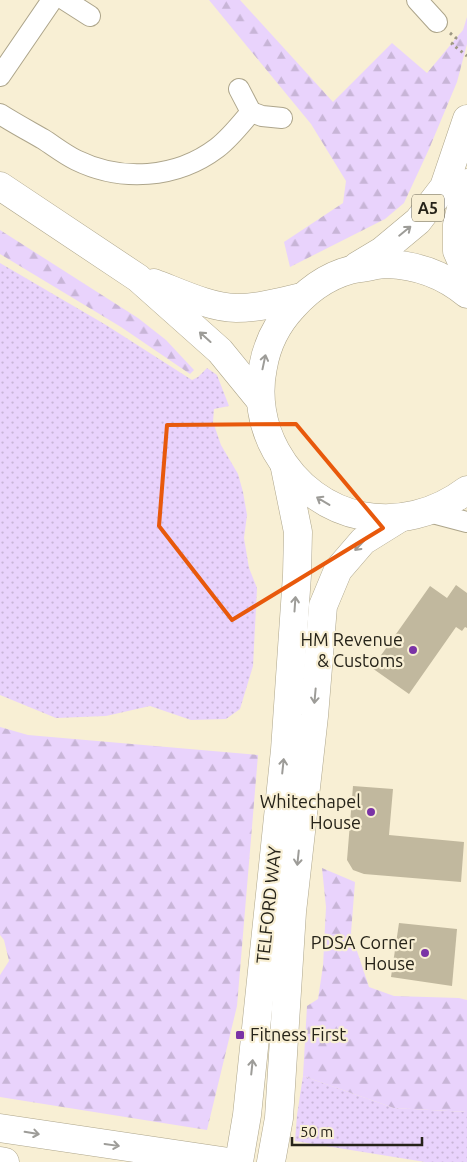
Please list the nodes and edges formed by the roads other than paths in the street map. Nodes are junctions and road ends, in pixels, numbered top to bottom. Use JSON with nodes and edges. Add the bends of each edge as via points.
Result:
{"nodes":[{"id":1,"x":52,"y":0,"type":"edge"},
{"id":2,"x":65,"y":0,"type":"edge"},
{"id":3,"x":417,"y":0,"type":"edge"},
{"id":4,"x":90,"y":16,"type":"dead end"},
{"id":5,"x":437,"y":22,"type":"road end"},
{"id":6,"x":0,"y":76,"type":"edge"},
{"id":7,"x":239,"y":89,"type":"dead end"},
{"id":8,"x":250,"y":112,"type":"junction"},
{"id":9,"x":0,"y":114,"type":"edge"},
{"id":10,"x":282,"y":118,"type":"dead end"},
{"id":11,"x":467,"y":119,"type":"edge"},
{"id":12,"x":467,"y":183,"type":"edge"},
{"id":13,"x":0,"y":186,"type":"edge"},
{"id":14,"x":351,"y":269,"type":"junction"},
{"id":15,"x":467,"y":274,"type":"edge"},
{"id":16,"x":138,"y":278,"type":"junction"},
{"id":17,"x":467,"y":294,"type":"edge"},
{"id":18,"x":302,"y":297,"type":"junction"},
{"id":19,"x":260,"y":400,"type":"junction"},
{"id":20,"x":285,"y":468,"type":"junction"},
{"id":21,"x":467,"y":490,"type":"edge"},
{"id":22,"x":428,"y":512,"type":"junction"},
{"id":23,"x":400,"y":518,"type":"junction"},
{"id":24,"x":467,"y":522,"type":"edge"},
{"id":25,"x":0,"y":1128,"type":"edge"},
{"id":26,"x":0,"y":1161,"type":"edge"},
{"id":27,"x":5,"y":1162,"type":"edge"},
{"id":28,"x":228,"y":1162,"type":"edge"},
{"id":29,"x":239,"y":1162,"type":"edge"},
{"id":30,"x":271,"y":1162,"type":"edge"}],
"edges":[{"from":1,"to":6,"type":"street"},
{"from":2,"to":4,"type":"street"},
{"from":3,"to":5,"type":"street"},
{"from":7,"to":8,"type":"street"},
{"from":8,"to":9,"type":"street","via":[[236,130],[198,160],[172,170],[142,175],[113,173],[76,160]]},
{"from":8,"to":10,"type":"street"},
{"from":14,"to":11,"type":"main road","number":"A5","one_way":true,"via":[[382,251],[418,222],[444,187]]},
{"from":12,"to":15,"type":"main road","number":"A5","via":[[457,225],[457,251]]},
{"from":13,"to":16,"type":"main road"},
{"from":14,"to":17,"type":"main road","via":[[386,264],[420,268],[452,282]]},
{"from":14,"to":18,"type":"main road","via":[[317,285]]},
{"from":16,"to":18,"type":"main road","via":[[201,301],[235,308],[263,306]]},
{"from":19,"to":16,"type":"main road","one_way":true,"via":[[220,351]]},
{"from":19,"to":18,"type":"main road","one_way":true,"via":[[265,355],[286,314]]},
{"from":19,"to":20,"type":"main road","via":[[268,436]]},
{"from":23,"to":20,"type":"main road","one_way":true,"via":[[374,518],[340,510],[303,487]]},
{"from":29,"to":20,"type":"main road","name":"TELFORD WAY","one_way":true,"via":[[247,1115],[284,750],[298,575],[298,532]]},
{"from":21,"to":22,"type":"main road"},
{"from":22,"to":23,"type":"main road"},
{"from":22,"to":24,"type":"street"},
{"from":23,"to":30,"type":"main road","name":"TELFORD WAY","one_way":true,"via":[[363,541],[338,570],[323,606],[292,912],[279,1118]]},
{"from":25,"to":28,"type":"main road","one_way":true},
{"from":26,"to":27,"type":"main road"}]}
